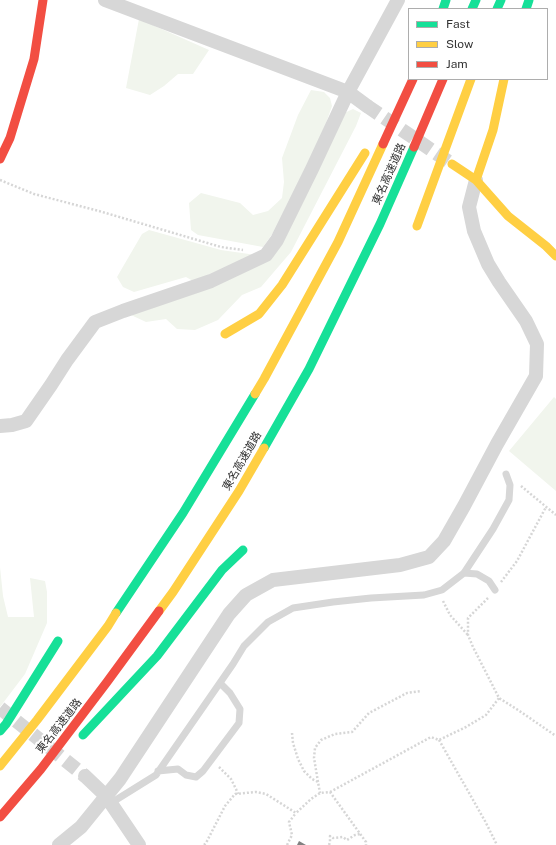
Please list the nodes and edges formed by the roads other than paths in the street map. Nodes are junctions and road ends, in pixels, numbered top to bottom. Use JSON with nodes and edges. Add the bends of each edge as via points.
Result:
{"nodes":[{"id":1,"x":43,"y":0,"type":"edge"},
{"id":2,"x":105,"y":0,"type":"edge"},
{"id":3,"x":398,"y":0,"type":"edge"},
{"id":4,"x":411,"y":80,"type":"edge"},
{"id":5,"x":412,"y":80,"type":"edge"},
{"id":6,"x":443,"y":80,"type":"edge"},
{"id":7,"x":471,"y":80,"type":"edge"},
{"id":8,"x":504,"y":80,"type":"edge"},
{"id":9,"x":348,"y":92,"type":"junction"},
{"id":10,"x":367,"y":106,"type":"tunnel mouth"},
{"id":11,"x":378,"y":132,"type":"dead end"},
{"id":12,"x":370,"y":145,"type":"dead end"},
{"id":13,"x":0,"y":159,"type":"edge"},
{"id":14,"x":452,"y":164,"type":"tunnel mouth"},
{"id":15,"x":476,"y":180,"type":"junction"},
{"id":16,"x":418,"y":226,"type":"dead end"},
{"id":17,"x":556,"y":256,"type":"edge"},
{"id":18,"x":224,"y":334,"type":"dead end"},
{"id":19,"x":0,"y":426,"type":"edge"},
{"id":20,"x":506,"y":474,"type":"dead end"},
{"id":21,"x":243,"y":550,"type":"dead end"},
{"id":22,"x":464,"y":573,"type":"junction"},
{"id":23,"x":495,"y":590,"type":"road end"},
{"id":24,"x":58,"y":641,"type":"dead end"},
{"id":25,"x":220,"y":683,"type":"junction"},
{"id":26,"x":0,"y":731,"type":"edge"},
{"id":27,"x":76,"y":742,"type":"dead end"},
{"id":28,"x":59,"y":760,"type":"dead end"},
{"id":29,"x":0,"y":766,"type":"edge"},
{"id":30,"x":158,"y":771,"type":"junction"},
{"id":31,"x":85,"y":776,"type":"tunnel mouth"},
{"id":32,"x":109,"y":800,"type":"junction"},
{"id":33,"x":0,"y":818,"type":"edge"},
{"id":34,"x":0,"y":823,"type":"edge"},
{"id":35,"x":58,"y":845,"type":"edge"},
{"id":36,"x":139,"y":845,"type":"edge"}],
"edges":[{"from":1,"to":13,"type":"main road","via":[[34,59],[10,138]]},
{"from":2,"to":9,"type":"street"},
{"from":3,"to":9,"type":"street"},
{"from":4,"to":11,"type":"main road"},
{"from":5,"to":29,"type":"main road","name":"東名高速道路","via":[[338,242],[264,379],[183,513],[108,626]]},
{"from":6,"to":33,"type":"main road","name":"東名高速道路","via":[[380,224],[309,368],[239,492],[173,592],[112,676]]},
{"from":7,"to":16,"type":"main road"},
{"from":8,"to":15,"type":"main road","via":[[493,130]]},
{"from":9,"to":10,"type":"street"},
{"from":9,"to":19,"type":"street","via":[[277,240],[266,255],[211,282],[95,322],[26,421],[12,426]]},
{"from":12,"to":18,"type":"main road","via":[[282,285],[259,314]]},
{"from":14,"to":15,"type":"main road"},
{"from":15,"to":17,"type":"main road","via":[[508,216]]},
{"from":15,"to":32,"type":"street","via":[[469,207],[474,231],[498,282],[526,321],[537,344],[536,376],[444,541],[429,557],[400,565],[273,580],[246,595],[229,614],[120,779]]},
{"from":20,"to":22,"type":"lane","via":[[510,485],[510,500]]},
{"from":21,"to":27,"type":"main road","via":[[222,570],[157,656]]},
{"from":22,"to":23,"type":"lane","via":[[477,574],[489,581]]},
{"from":22,"to":25,"type":"lane","via":[[442,590],[424,595],[371,598],[293,608],[268,622],[244,646]]},
{"from":24,"to":26,"type":"main road"},
{"from":25,"to":30,"type":"lane"},
{"from":25,"to":30,"type":"lane","via":[[230,693],[240,710],[239,723],[196,777],[178,770]]},
{"from":28,"to":34,"type":"main road"},
{"from":30,"to":32,"type":"lane","via":[[156,775]]},
{"from":31,"to":32,"type":"street"},
{"from":32,"to":35,"type":"street"},
{"from":32,"to":36,"type":"street"}]}
